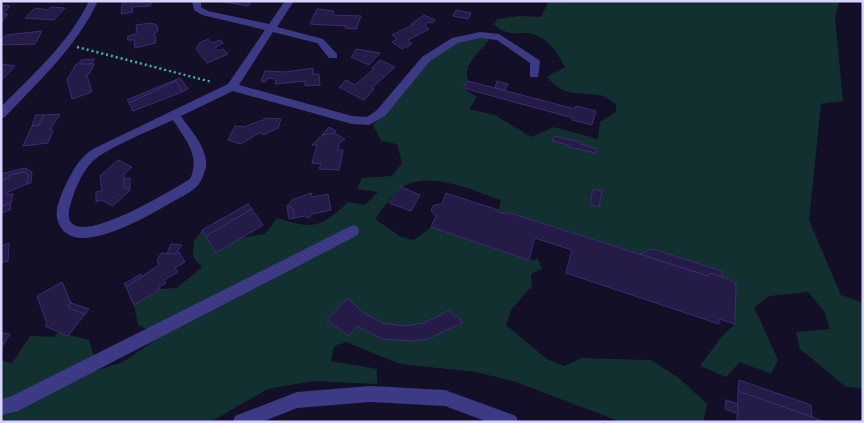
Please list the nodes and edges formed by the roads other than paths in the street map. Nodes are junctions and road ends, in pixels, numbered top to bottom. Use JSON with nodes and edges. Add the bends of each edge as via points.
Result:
{"nodes":[{"id":1,"x":94,"y":1,"type":"edge"},
{"id":2,"x":196,"y":1,"type":"edge"},
{"id":3,"x":290,"y":1,"type":"edge"},
{"id":4,"x":271,"y":28,"type":"junction"},
{"id":5,"x":333,"y":56,"type":"dead end"},
{"id":6,"x":534,"y":74,"type":"dead end"},
{"id":7,"x":232,"y":88,"type":"junction"},
{"id":8,"x":1,"y":114,"type":"edge"},
{"id":9,"x":175,"y":115,"type":"junction"},
{"id":10,"x":353,"y":231,"type":"dead end"},
{"id":11,"x":1,"y":407,"type":"edge"},
{"id":12,"x":241,"y":422,"type":"edge"},
{"id":13,"x":510,"y":422,"type":"edge"}],
"edges":[{"from":1,"to":8,"type":"street","via":[[84,21]]},
{"from":2,"to":4,"type":"street","via":[[197,8],[204,13]]},
{"from":3,"to":4,"type":"street"},
{"from":4,"to":5,"type":"street","via":[[320,41]]},
{"from":4,"to":7,"type":"street"},
{"from":6,"to":7,"type":"street","via":[[535,62],[519,49],[499,37],[480,34],[455,40],[426,58],[381,113],[369,121],[352,120]]},
{"from":7,"to":9,"type":"street"},
{"from":9,"to":9,"type":"street","via":[[88,158],[80,168],[63,211],[68,227],[76,233],[111,228],[194,182],[201,171],[202,158]]},
{"from":10,"to":11,"type":"street","via":[[12,405]]},
{"from":12,"to":13,"type":"street","via":[[297,400],[370,394],[445,398]]}]}
